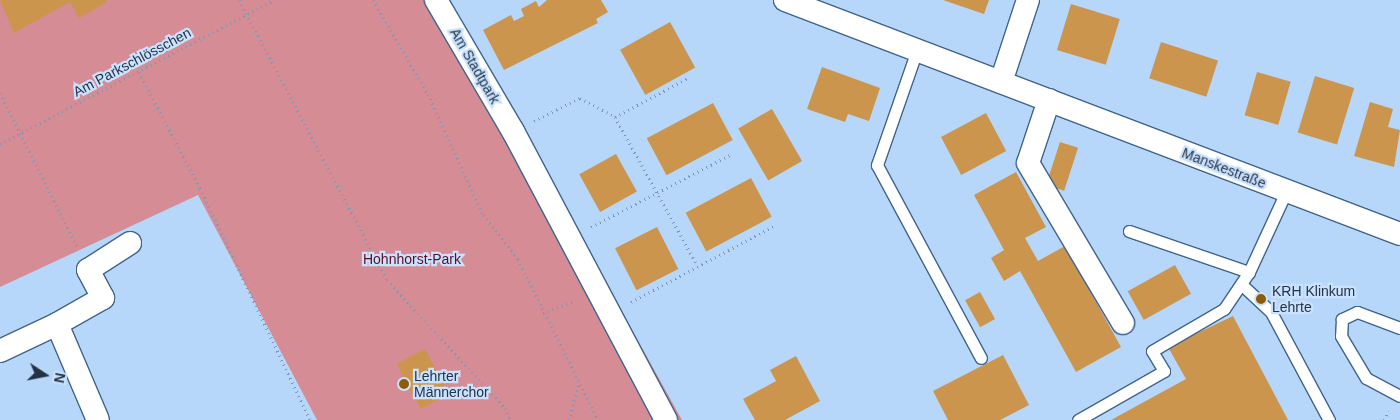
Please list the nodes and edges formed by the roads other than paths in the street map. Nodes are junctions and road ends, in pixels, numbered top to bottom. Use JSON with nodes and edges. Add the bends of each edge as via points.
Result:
{"nodes":[{"id":1,"x":436,"y":0,"type":"edge"},
{"id":2,"x":785,"y":0,"type":"edge"},
{"id":3,"x":1028,"y":0,"type":"edge"},
{"id":4,"x":917,"y":50,"type":"junction"},
{"id":5,"x":1001,"y":82,"type":"junction"},
{"id":6,"x":1049,"y":100,"type":"junction"},
{"id":7,"x":1286,"y":192,"type":"junction"},
{"id":8,"x":1129,"y":231,"type":"dead end"},
{"id":9,"x":1400,"y":234,"type":"edge"},
{"id":10,"x":130,"y":244,"type":"dead end"},
{"id":11,"x":1249,"y":272,"type":"junction"},
{"id":12,"x":1241,"y":284,"type":"junction"},
{"id":13,"x":1123,"y":323,"type":"dead end"},
{"id":14,"x":57,"y":324,"type":"junction"},
{"id":15,"x":1400,"y":328,"type":"edge"},
{"id":16,"x":0,"y":351,"type":"edge"},
{"id":17,"x":981,"y":358,"type":"dead end"},
{"id":18,"x":1400,"y":396,"type":"edge"},
{"id":19,"x":98,"y":420,"type":"edge"},
{"id":20,"x":666,"y":420,"type":"edge"},
{"id":21,"x":1078,"y":420,"type":"edge"},
{"id":22,"x":1329,"y":420,"type":"edge"}],
"edges":[{"from":1,"to":20,"type":"street","name":"Am Stadtpark","via":[[513,131]]},
{"from":2,"to":4,"type":"street","name":"Manskestraße"},
{"from":3,"to":5,"type":"street"},
{"from":4,"to":5,"type":"street","name":"Manskestraße"},
{"from":4,"to":17,"type":"lane","via":[[876,165]]},
{"from":5,"to":6,"type":"street","name":"Manskestraße"},
{"from":6,"to":7,"type":"street","name":"Manskestraße"},
{"from":6,"to":13,"type":"street","via":[[1028,164]]},
{"from":7,"to":9,"type":"street","name":"Manskestraße"},
{"from":7,"to":11,"type":"lane"},
{"from":8,"to":11,"type":"lane"},
{"from":10,"to":14,"type":"street","via":[[88,270],[103,298]]},
{"from":11,"to":12,"type":"lane"},
{"from":12,"to":21,"type":"lane","via":[[1224,309],[1152,351],[1164,371]]},
{"from":12,"to":22,"type":"lane","via":[[1272,312]]},
{"from":14,"to":16,"type":"street"},
{"from":14,"to":19,"type":"street"},
{"from":15,"to":18,"type":"lane","via":[[1357,312],[1342,319],[1341,336],[1366,378]]}]}
